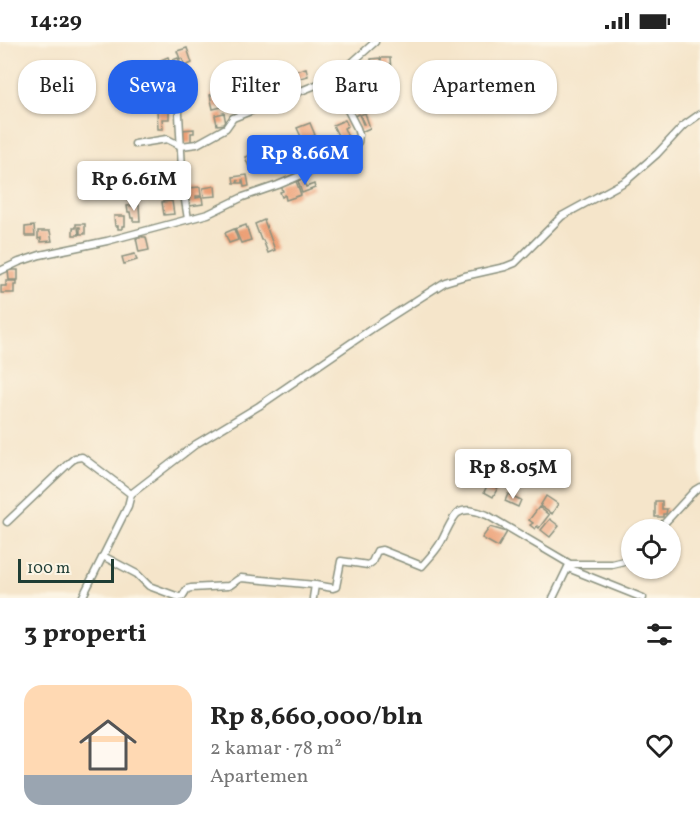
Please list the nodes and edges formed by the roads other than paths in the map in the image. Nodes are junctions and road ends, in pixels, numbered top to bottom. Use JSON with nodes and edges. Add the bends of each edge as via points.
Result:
{"nodes":[{"id":1,"x":375,"y":42,"type":"edge"},
{"id":2,"x":355,"y":60,"type":"edge"},
{"id":3,"x":313,"y":86,"type":"edge"},
{"id":4,"x":179,"y":114,"type":"edge"},
{"id":5,"x":350,"y":114,"type":"edge"},
{"id":6,"x":700,"y":114,"type":"edge"},
{"id":7,"x":135,"y":144,"type":"dead end"},
{"id":8,"x":182,"y":146,"type":"junction"},
{"id":9,"x":188,"y":219,"type":"junction"},
{"id":10,"x":0,"y":271,"type":"edge"},
{"id":11,"x":700,"y":487,"type":"edge"},
{"id":12,"x":131,"y":494,"type":"junction"},
{"id":13,"x":668,"y":519,"type":"edge"},
{"id":14,"x":7,"y":522,"type":"dead end"},
{"id":15,"x":103,"y":556,"type":"junction"},
{"id":16,"x":621,"y":562,"type":"edge"},
{"id":17,"x":569,"y":566,"type":"junction"},
{"id":18,"x":315,"y":585,"type":"junction"},
{"id":19,"x":82,"y":598,"type":"edge"},
{"id":20,"x":313,"y":598,"type":"edge"},
{"id":21,"x":553,"y":598,"type":"edge"},
{"id":22,"x":643,"y":598,"type":"edge"}],
"edges":[{"from":1,"to":2,"type":"street"},
{"from":3,"to":8,"type":"street","via":[[233,118],[226,128],[197,144]]},
{"from":4,"to":8,"type":"street"},
{"from":5,"to":9,"type":"street","via":[[358,142],[335,160]]},
{"from":6,"to":12,"type":"street","via":[[626,181],[562,216],[515,263],[445,282],[196,444]]},
{"from":7,"to":8,"type":"street","via":[[167,139]]},
{"from":8,"to":9,"type":"street"},
{"from":9,"to":10,"type":"street","via":[[40,255]]},
{"from":11,"to":13,"type":"street"},
{"from":12,"to":14,"type":"street","via":[[78,457]]},
{"from":12,"to":15,"type":"street"},
{"from":15,"to":18,"type":"street","via":[[137,574],[149,586],[179,597],[187,589],[228,586],[241,578]]},
{"from":15,"to":19,"type":"street"},
{"from":16,"to":17,"type":"street"},
{"from":17,"to":18,"type":"street","via":[[487,515],[464,510],[454,517],[422,566],[379,550],[368,565],[341,561],[336,587]]},
{"from":17,"to":21,"type":"street"},
{"from":17,"to":22,"type":"street"},
{"from":18,"to":20,"type":"street"}]}
